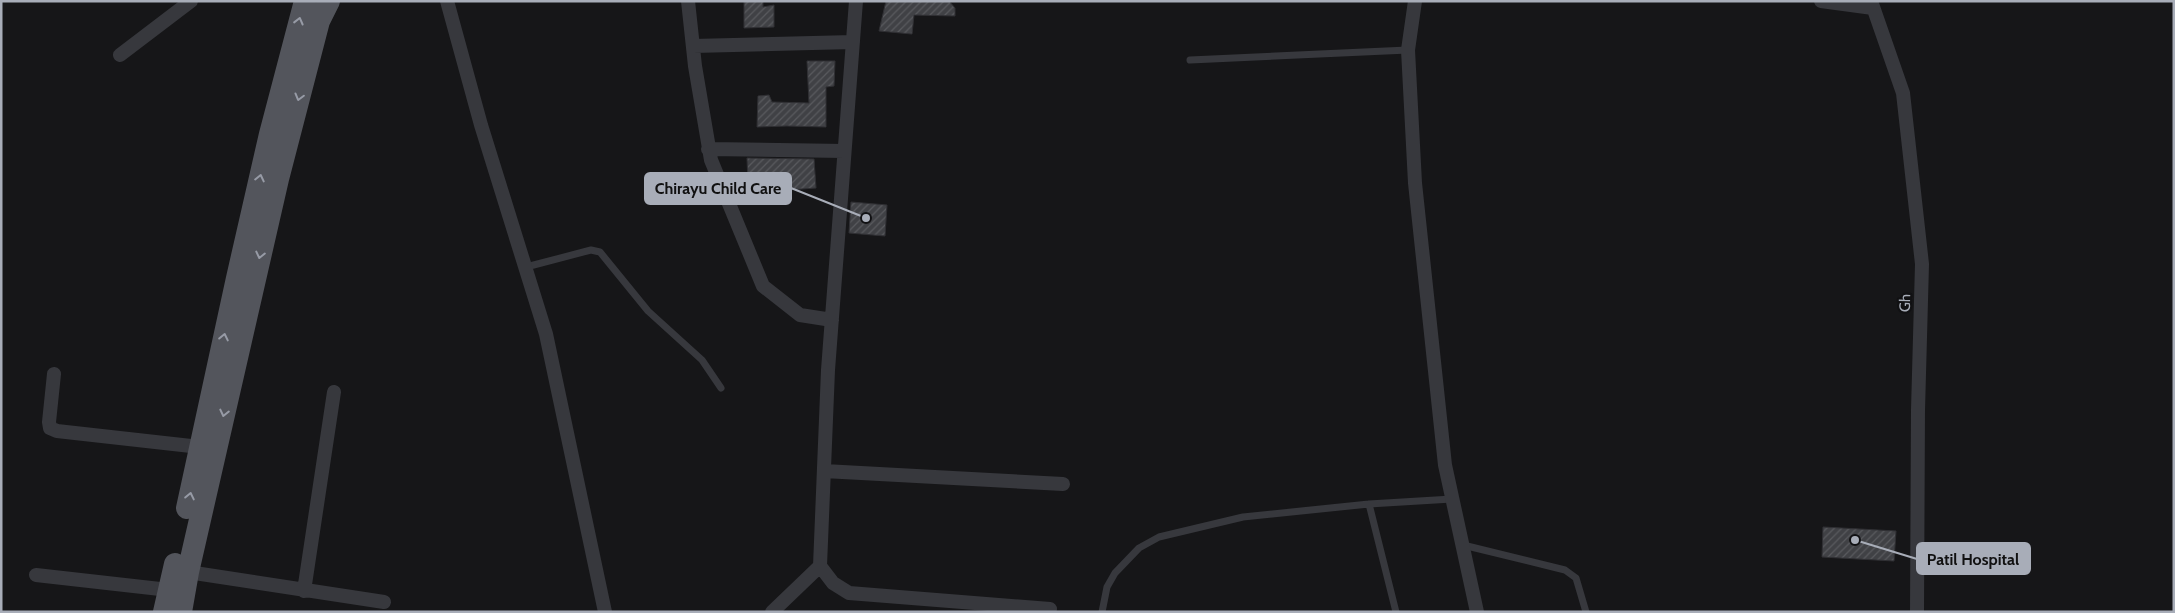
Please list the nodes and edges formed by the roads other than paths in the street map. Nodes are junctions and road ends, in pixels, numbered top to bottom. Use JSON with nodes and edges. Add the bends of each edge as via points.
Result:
{"nodes":[{"id":1,"x":191,"y":1,"type":"edge"},
{"id":2,"x":305,"y":1,"type":"edge"},
{"id":3,"x":330,"y":1,"type":"edge"},
{"id":4,"x":447,"y":1,"type":"edge"},
{"id":5,"x":688,"y":1,"type":"edge"},
{"id":6,"x":856,"y":1,"type":"edge"},
{"id":7,"x":1415,"y":1,"type":"edge"},
{"id":8,"x":1821,"y":1,"type":"edge"},
{"id":9,"x":1872,"y":5,"type":"edge"},
{"id":10,"x":853,"y":42,"type":"junction"},
{"id":11,"x":693,"y":46,"type":"junction"},
{"id":12,"x":1408,"y":50,"type":"junction"},
{"id":13,"x":120,"y":55,"type":"dead end"},
{"id":14,"x":1190,"y":60,"type":"dead end"},
{"id":15,"x":298,"y":64,"type":"junction"},
{"id":16,"x":708,"y":149,"type":"junction"},
{"id":17,"x":844,"y":151,"type":"junction"},
{"id":18,"x":526,"y":268,"type":"junction"},
{"id":19,"x":832,"y":320,"type":"junction"},
{"id":20,"x":54,"y":374,"type":"dead end"},
{"id":21,"x":721,"y":388,"type":"dead end"},
{"id":22,"x":334,"y":392,"type":"dead end"},
{"id":23,"x":200,"y":447,"type":"junction"},
{"id":24,"x":824,"y":471,"type":"junction"},
{"id":25,"x":1063,"y":484,"type":"dead end"},
{"id":26,"x":1452,"y":499,"type":"junction"},
{"id":27,"x":1369,"y":504,"type":"junction"},
{"id":28,"x":1462,"y":545,"type":"junction"},
{"id":29,"x":820,"y":566,"type":"junction"},
{"id":30,"x":188,"y":572,"type":"junction"},
{"id":31,"x":36,"y":575,"type":"dead end"},
{"id":32,"x":304,"y":591,"type":"junction"},
{"id":33,"x":167,"y":601,"type":"edge"},
{"id":34,"x":384,"y":602,"type":"dead end"},
{"id":35,"x":923,"y":606,"type":"edge"},
{"id":36,"x":1050,"y":609,"type":"dead end"},
{"id":37,"x":181,"y":612,"type":"edge"},
{"id":38,"x":605,"y":612,"type":"edge"},
{"id":39,"x":772,"y":612,"type":"edge"},
{"id":40,"x":1102,"y":612,"type":"edge"},
{"id":41,"x":1396,"y":612,"type":"edge"},
{"id":42,"x":1477,"y":612,"type":"edge"},
{"id":43,"x":1586,"y":612,"type":"edge"},
{"id":44,"x":1917,"y":612,"type":"edge"}],
"edges":[{"from":1,"to":13,"type":"street"},
{"from":15,"to":2,"type":"main road","one_way":true},
{"from":3,"to":15,"type":"main road"},
{"from":4,"to":18,"type":"street","via":[[481,125]]},
{"from":5,"to":11,"type":"street"},
{"from":6,"to":10,"type":"street"},
{"from":7,"to":12,"type":"street"},
{"from":8,"to":9,"type":"street"},
{"from":9,"to":44,"type":"street","name":"Gh","via":[[1903,94],[1922,264]]},
{"from":10,"to":11,"type":"street"},
{"from":10,"to":17,"type":"street"},
{"from":11,"to":16,"type":"street"},
{"from":12,"to":14,"type":"lane"},
{"from":12,"to":26,"type":"street","via":[[1415,183],[1445,465]]},
{"from":23,"to":15,"type":"main road","one_way":true,"via":[[237,278]]},
{"from":15,"to":30,"type":"main road","one_way":true,"via":[[278,179]]},
{"from":16,"to":17,"type":"street"},
{"from":16,"to":19,"type":"street","via":[[763,286],[800,315]]},
{"from":17,"to":19,"type":"street"},
{"from":18,"to":21,"type":"lane","via":[[591,250],[600,252],[648,311],[702,360]]},
{"from":18,"to":38,"type":"street","via":[[546,334]]},
{"from":19,"to":24,"type":"street"},
{"from":20,"to":23,"type":"street","via":[[50,428]]},
{"from":22,"to":32,"type":"street"},
{"from":33,"to":23,"type":"main road","one_way":true},
{"from":24,"to":25,"type":"street"},
{"from":24,"to":29,"type":"street"},
{"from":26,"to":27,"type":"lane"},
{"from":26,"to":28,"type":"street"},
{"from":27,"to":40,"type":"lane","via":[[1243,517],[1159,537],[1139,548],[1115,573],[1107,587]]},
{"from":27,"to":41,"type":"lane"},
{"from":28,"to":42,"type":"street"},
{"from":28,"to":43,"type":"lane","via":[[1566,570],[1576,578]]},
{"from":29,"to":35,"type":"street","via":[[833,583],[848,593]]},
{"from":29,"to":39,"type":"street"},
{"from":30,"to":32,"type":"street"},
{"from":30,"to":37,"type":"main road"},
{"from":31,"to":33,"type":"street"},
{"from":32,"to":34,"type":"street"},
{"from":35,"to":36,"type":"street"}]}
